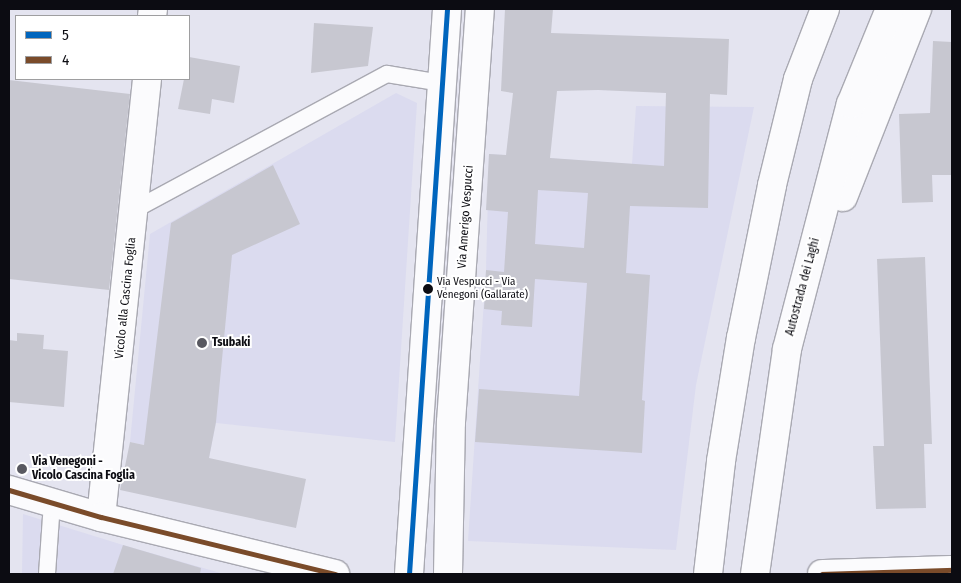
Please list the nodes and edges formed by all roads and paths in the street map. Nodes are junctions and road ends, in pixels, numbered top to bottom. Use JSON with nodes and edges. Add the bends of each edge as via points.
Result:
{"nodes":[{"id":1,"x":447,"y":9,"type":"edge"},
{"id":2,"x":480,"y":9,"type":"edge"},
{"id":3,"x":825,"y":9,"type":"edge"},
{"id":4,"x":890,"y":9,"type":"edge"},
{"id":5,"x":917,"y":9,"type":"edge"},
{"id":6,"x":147,"y":80,"type":"edge"},
{"id":7,"x":442,"y":84,"type":"junction"},
{"id":8,"x":136,"y":210,"type":"junction"},
{"id":9,"x":787,"y":349,"type":"junction"},
{"id":10,"x":9,"y":490,"type":"edge"},
{"id":11,"x":52,"y":503,"type":"junction"},
{"id":12,"x":101,"y":517,"type":"junction"},
{"id":13,"x":952,"y":570,"type":"edge"},
{"id":14,"x":47,"y":574,"type":"edge"},
{"id":15,"x":335,"y":574,"type":"edge"},
{"id":16,"x":408,"y":574,"type":"edge"},
{"id":17,"x":448,"y":574,"type":"edge"},
{"id":18,"x":708,"y":574,"type":"edge"},
{"id":19,"x":755,"y":574,"type":"edge"},
{"id":20,"x":822,"y":574,"type":"edge"}],
"edges":[{"from":1,"to":7,"type":"main road"},
{"from":2,"to":17,"type":"main road","name":"Via Amerigo Vespucci","via":[[451,422]]},
{"from":3,"to":18,"type":"main road","via":[[798,79],[772,185],[739,347]]},
{"from":4,"to":9,"type":"main road","name":"Autostrada dei Laghi","via":[[851,104]]},
{"from":5,"to":9,"type":"main road","via":[[872,117]]},
{"from":6,"to":8,"type":"main road","name":"Vicolo alla Cascina Foglia"},
{"from":7,"to":8,"type":"lane","via":[[388,74]]},
{"from":7,"to":16,"type":"main road"},
{"from":8,"to":12,"type":"main road","name":"Vicolo alla Cascina Foglia"},
{"from":9,"to":19,"type":"main road","name":"Autostrada dei Laghi"},
{"from":10,"to":11,"type":"main road"},
{"from":11,"to":12,"type":"main road"},
{"from":11,"to":14,"type":"lane"},
{"from":12,"to":15,"type":"main road"},
{"from":13,"to":20,"type":"main road"}]}
